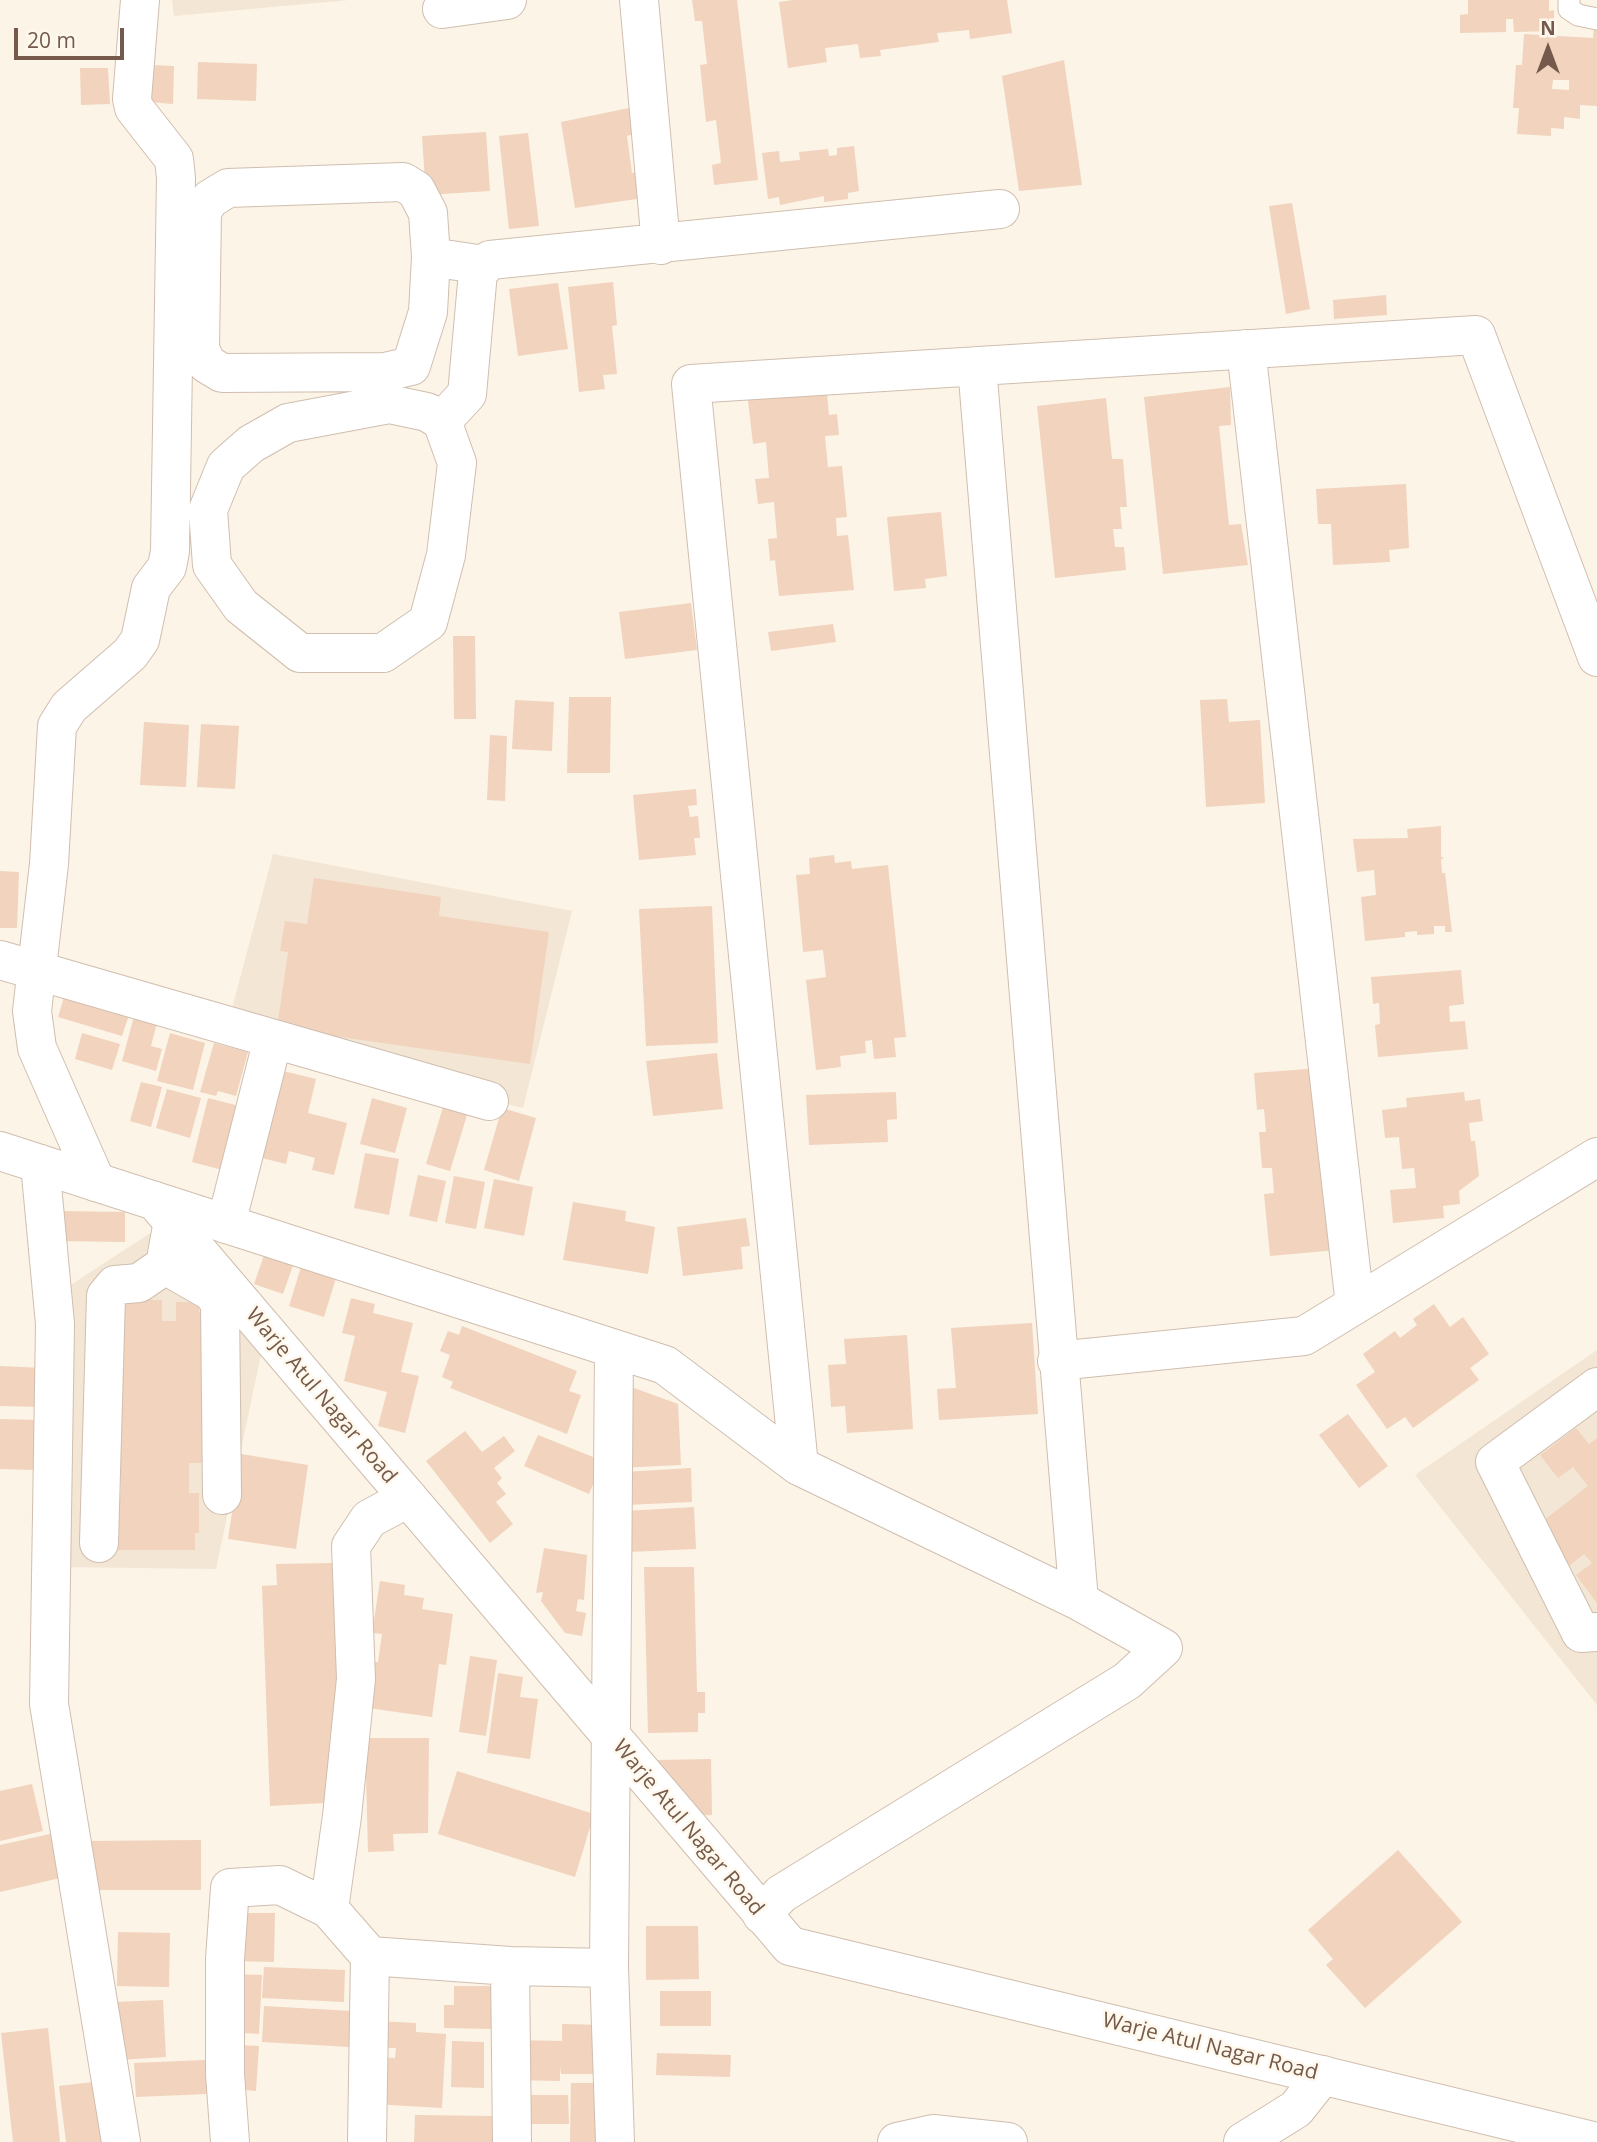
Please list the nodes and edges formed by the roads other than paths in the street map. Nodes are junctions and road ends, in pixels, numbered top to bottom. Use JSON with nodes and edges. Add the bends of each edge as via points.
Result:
{"nodes":[{"id":1,"x":140,"y":0,"type":"edge"},
{"id":2,"x":507,"y":0,"type":"edge"},
{"id":3,"x":639,"y":0,"type":"edge"},
{"id":4,"x":1569,"y":0,"type":"edge"},
{"id":5,"x":442,"y":9,"type":"dead end"},
{"id":6,"x":1597,"y":19,"type":"edge"},
{"id":7,"x":1000,"y":209,"type":"dead end"},
{"id":8,"x":661,"y":245,"type":"junction"},
{"id":9,"x":431,"y":257,"type":"junction"},
{"id":10,"x":484,"y":265,"type":"junction"},
{"id":11,"x":1246,"y":349,"type":"junction"},
{"id":12,"x":977,"y":366,"type":"junction"},
{"id":13,"x":442,"y":421,"type":"junction"},
{"id":14,"x":1597,"y":657,"type":"edge"},
{"id":15,"x":0,"y":960,"type":"edge"},
{"id":16,"x":37,"y":971,"type":"junction"},
{"id":17,"x":273,"y":1039,"type":"junction"},
{"id":18,"x":489,"y":1101,"type":"dead end"},
{"id":19,"x":0,"y":1151,"type":"edge"},
{"id":20,"x":1597,"y":1157,"type":"edge"},
{"id":21,"x":40,"y":1164,"type":"junction"},
{"id":22,"x":96,"y":1182,"type":"junction"},
{"id":23,"x":164,"y":1211,"type":"junction"},
{"id":24,"x":226,"y":1224,"type":"junction"},
{"id":25,"x":165,"y":1265,"type":"junction"},
{"id":26,"x":1355,"y":1305,"type":"junction"},
{"id":27,"x":614,"y":1349,"type":"junction"},
{"id":28,"x":1057,"y":1361,"type":"junction"},
{"id":29,"x":1597,"y":1387,"type":"edge"},
{"id":30,"x":799,"y":1466,"type":"junction"},
{"id":31,"x":222,"y":1495,"type":"dead end"},
{"id":32,"x":408,"y":1498,"type":"junction"},
{"id":33,"x":99,"y":1543,"type":"dead end"},
{"id":34,"x":1079,"y":1601,"type":"junction"},
{"id":35,"x":1597,"y":1632,"type":"edge"},
{"id":36,"x":612,"y":1738,"type":"junction"},
{"id":37,"x":328,"y":1909,"type":"junction"},
{"id":38,"x":762,"y":1915,"type":"junction"},
{"id":39,"x":370,"y":1955,"type":"junction"},
{"id":40,"x":510,"y":1966,"type":"junction"},
{"id":41,"x":609,"y":1968,"type":"junction"},
{"id":42,"x":1323,"y":2075,"type":"junction"},
{"id":43,"x":1256,"y":2139,"type":"edge"},
{"id":44,"x":1597,"y":2141,"type":"edge"},
{"id":45,"x":121,"y":2142,"type":"edge"},
{"id":46,"x":230,"y":2142,"type":"edge"},
{"id":47,"x":367,"y":2142,"type":"edge"},
{"id":48,"x":512,"y":2142,"type":"edge"},
{"id":49,"x":615,"y":2142,"type":"edge"},
{"id":50,"x":897,"y":2142,"type":"edge"},
{"id":51,"x":1008,"y":2142,"type":"edge"}],
"edges":[{"from":1,"to":16,"type":"street","via":[[132,99],[134,108],[174,159],[176,178],[170,551],[167,567],[151,588],[140,640],[69,707],[57,726]]},
{"from":2,"to":5,"type":"street"},
{"from":3,"to":8,"type":"street"},
{"from":4,"to":6,"type":"lane","via":[[1569,9]]},
{"from":7,"to":8,"type":"street"},
{"from":8,"to":10,"type":"street","via":[[490,260]]},
{"from":9,"to":9,"type":"street","via":[[428,312],[411,366],[385,372],[222,373],[207,365],[200,349],[202,211],[209,199],[228,188],[403,182],[416,190],[428,213]]},
{"from":9,"to":10,"type":"street"},
{"from":10,"to":13,"type":"street","via":[[478,272],[467,394]]},
{"from":11,"to":12,"type":"street"},
{"from":11,"to":14,"type":"street","via":[[1476,335]]},
{"from":11,"to":26,"type":"street"},
{"from":12,"to":28,"type":"street"},
{"from":12,"to":30,"type":"street","via":[[691,384]]},
{"from":13,"to":13,"type":"street","via":[[427,412],[389,404],[288,423],[251,444],[226,466],[208,510],[212,565],[241,606],[300,653],[383,653],[428,622],[446,555],[457,463]]},
{"from":15,"to":16,"type":"street"},
{"from":16,"to":17,"type":"street"},
{"from":16,"to":22,"type":"street","via":[[32,1011],[37,1048]]},
{"from":17,"to":18,"type":"street"},
{"from":17,"to":24,"type":"street"},
{"from":19,"to":21,"type":"street"},
{"from":20,"to":26,"type":"street"},
{"from":21,"to":22,"type":"street"},
{"from":21,"to":45,"type":"street","via":[[55,1324],[49,1704]]},
{"from":22,"to":23,"type":"street"},
{"from":23,"to":24,"type":"street"},
{"from":23,"to":25,"type":"street"},
{"from":23,"to":32,"type":"street","name":"Warje Atul Nagar Road"},
{"from":24,"to":27,"type":"street"},
{"from":25,"to":31,"type":"street","via":[[212,1292],[220,1303]]},
{"from":25,"to":33,"type":"street","via":[[139,1283],[115,1285],[106,1296]]},
{"from":26,"to":28,"type":"street","via":[[1304,1336]]},
{"from":27,"to":30,"type":"street","via":[[665,1365]]},
{"from":27,"to":36,"type":"street"},
{"from":28,"to":34,"type":"street"},
{"from":29,"to":35,"type":"street","via":[[1495,1462],[1581,1633]]},
{"from":30,"to":34,"type":"street"},
{"from":32,"to":36,"type":"street","name":"Warje Atul Nagar Road"},
{"from":32,"to":37,"type":"street","via":[[369,1519],[351,1546],[356,1679]]},
{"from":34,"to":38,"type":"street","via":[[1163,1648],[1128,1681],[781,1894]]},
{"from":36,"to":38,"type":"street","name":"Warje Atul Nagar Road"},
{"from":36,"to":41,"type":"street"},
{"from":37,"to":39,"type":"street"},
{"from":37,"to":46,"type":"street","via":[[280,1885],[230,1888],[225,1959]]},
{"from":38,"to":42,"type":"street","name":"Warje Atul Nagar Road","via":[[790,1946]]},
{"from":39,"to":40,"type":"street"},
{"from":39,"to":47,"type":"street"},
{"from":40,"to":41,"type":"street"},
{"from":40,"to":48,"type":"street"},
{"from":41,"to":49,"type":"street"},
{"from":42,"to":43,"type":"street","via":[[1296,2109]]},
{"from":42,"to":44,"type":"street","name":"Warje Atul Nagar Road"},
{"from":50,"to":51,"type":"street","via":[[933,2134]]}]}
